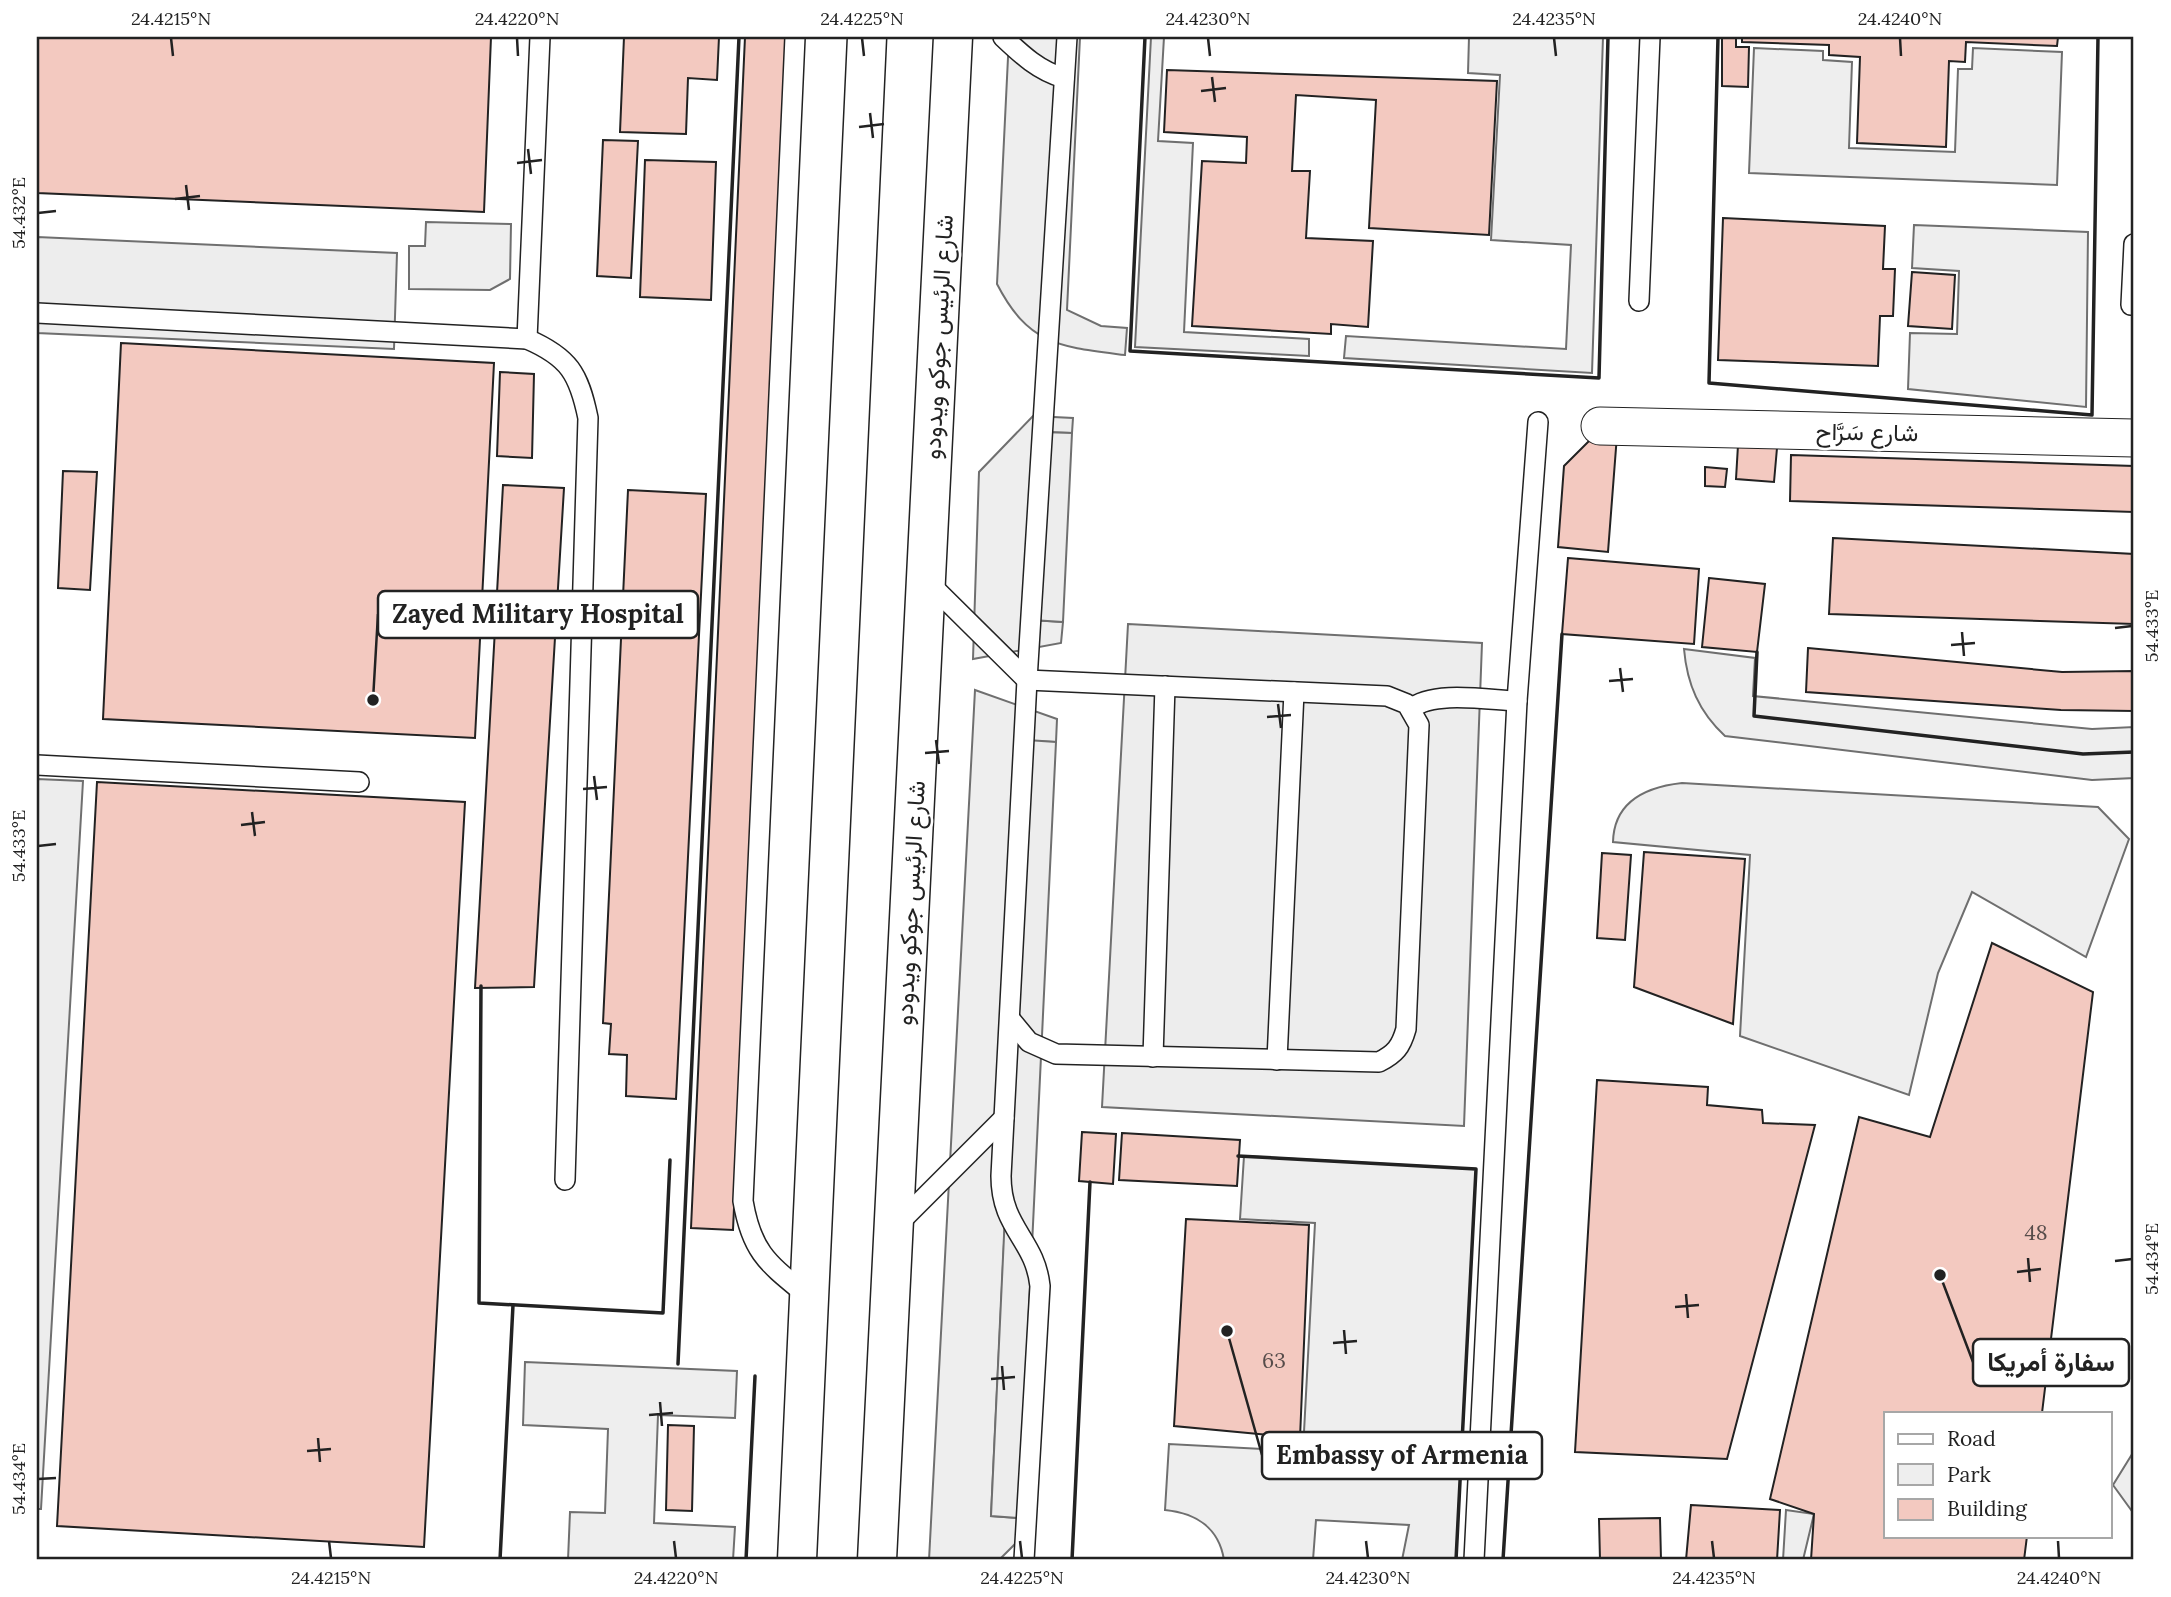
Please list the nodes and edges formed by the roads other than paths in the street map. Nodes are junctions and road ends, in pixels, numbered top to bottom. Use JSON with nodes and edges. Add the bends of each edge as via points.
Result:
{"nodes":[{"id":1,"x":540,"y":37,"type":"edge"},
{"id":2,"x":795,"y":37,"type":"edge"},
{"id":3,"x":867,"y":37,"type":"edge"},
{"id":4,"x":953,"y":37,"type":"edge"},
{"id":5,"x":1003,"y":37,"type":"edge"},
{"id":6,"x":1067,"y":37,"type":"edge"},
{"id":7,"x":1650,"y":37,"type":"edge"},
{"id":8,"x":1064,"y":78,"type":"junction"},
{"id":9,"x":2134,"y":244,"type":"edge"},
{"id":10,"x":1639,"y":301,"type":"dead end"},
{"id":11,"x":2131,"y":305,"type":"dead end"},
{"id":12,"x":37,"y":313,"type":"edge"},
{"id":13,"x":527,"y":339,"type":"junction"},
{"id":14,"x":1538,"y":422,"type":"dead end"},
{"id":15,"x":1600,"y":426,"type":"dead end"},
{"id":16,"x":2134,"y":438,"type":"edge"},
{"id":17,"x":925,"y":580,"type":"junction"},
{"id":18,"x":1027,"y":680,"type":"junction"},
{"id":19,"x":1166,"y":686,"type":"junction"},
{"id":20,"x":1294,"y":692,"type":"junction"},
{"id":21,"x":1517,"y":701,"type":"junction"},
{"id":22,"x":1411,"y":709,"type":"junction"},
{"id":23,"x":37,"y":765,"type":"edge"},
{"id":24,"x":359,"y":782,"type":"dead end"},
{"id":25,"x":1010,"y":1019,"type":"junction"},
{"id":26,"x":1153,"y":1056,"type":"junction"},
{"id":27,"x":1277,"y":1060,"type":"junction"},
{"id":28,"x":1004,"y":1118,"type":"junction"},
{"id":29,"x":565,"y":1180,"type":"dead end"},
{"id":30,"x":895,"y":1226,"type":"junction"},
{"id":31,"x":809,"y":1297,"type":"junction"},
{"id":32,"x":797,"y":1560,"type":"edge"},
{"id":33,"x":877,"y":1560,"type":"edge"},
{"id":34,"x":1024,"y":1560,"type":"edge"},
{"id":35,"x":1474,"y":1560,"type":"edge"}],
"edges":[{"from":1,"to":13,"type":"lane"},
{"from":2,"to":31,"type":"lane","via":[[743,1201],[748,1231],[759,1252]]},
{"from":3,"to":31,"type":"street"},
{"from":4,"to":17,"type":"street","name":"شارع الرئيس جوكو ويدودو"},
{"from":5,"to":8,"type":"lane","via":[[1034,65]]},
{"from":6,"to":8,"type":"lane"},
{"from":7,"to":10,"type":"lane"},
{"from":8,"to":18,"type":"lane"},
{"from":9,"to":11,"type":"lane"},
{"from":12,"to":13,"type":"lane"},
{"from":13,"to":29,"type":"lane","via":[[551,349],[570,367],[582,389],[588,418]]},
{"from":14,"to":21,"type":"lane"},
{"from":15,"to":16,"type":"street","name":"شارع سَرَّاح"},
{"from":17,"to":18,"type":"lane"},
{"from":17,"to":30,"type":"street","name":"شارع الرئيس جوكو ويدودو"},
{"from":18,"to":19,"type":"lane"},
{"from":18,"to":25,"type":"lane"},
{"from":19,"to":20,"type":"lane"},
{"from":19,"to":26,"type":"lane"},
{"from":20,"to":22,"type":"lane","via":[[1387,696]]},
{"from":20,"to":27,"type":"lane"},
{"from":21,"to":22,"type":"lane","via":[[1435,698]]},
{"from":21,"to":35,"type":"lane"},
{"from":22,"to":27,"type":"lane","via":[[1420,737],[1402,1044],[1394,1055],[1379,1062]]},
{"from":23,"to":24,"type":"lane"},
{"from":25,"to":26,"type":"lane","via":[[1029,1042],[1056,1054]]},
{"from":25,"to":28,"type":"lane"},
{"from":26,"to":27,"type":"lane"},
{"from":28,"to":30,"type":"lane"},
{"from":28,"to":34,"type":"lane","via":[[1001,1195],[1006,1213],[1035,1256],[1040,1286]]},
{"from":30,"to":33,"type":"street","name":"شارع الرئيس جوكو ويدودو"},
{"from":31,"to":32,"type":"street"}]}
